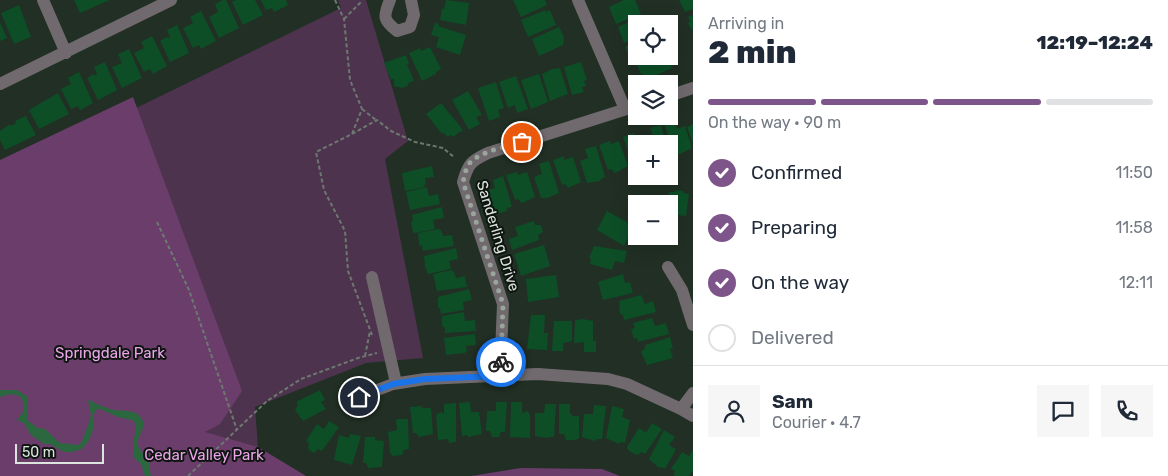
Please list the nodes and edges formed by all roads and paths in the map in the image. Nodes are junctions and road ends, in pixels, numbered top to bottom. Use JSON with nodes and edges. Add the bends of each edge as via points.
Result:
{"nodes":[{"id":1,"x":43,"y":0,"type":"edge"},
{"id":2,"x":171,"y":0,"type":"edge"},
{"id":3,"x":335,"y":0,"type":"edge"},
{"id":4,"x":390,"y":0,"type":"edge"},
{"id":5,"x":411,"y":0,"type":"edge"},
{"id":6,"x":578,"y":0,"type":"edge"},
{"id":7,"x":361,"y":2,"type":"dead end"},
{"id":8,"x":344,"y":19,"type":"junction"},
{"id":9,"x":66,"y":53,"type":"junction"},
{"id":10,"x":0,"y":84,"type":"edge"},
{"id":11,"x":693,"y":88,"type":"edge"},
{"id":12,"x":678,"y":93,"type":"edge"},
{"id":13,"x":628,"y":101,"type":"edge"},
{"id":14,"x":628,"y":108,"type":"edge"},
{"id":15,"x":362,"y":109,"type":"junction"},
{"id":16,"x":377,"y":120,"type":"junction"},
{"id":17,"x":352,"y":134,"type":"junction"},
{"id":18,"x":455,"y":158,"type":"dead end"},
{"id":19,"x":157,"y":222,"type":"dead end"},
{"id":20,"x":668,"y":267,"type":"dead end"},
{"id":21,"x":372,"y":277,"type":"dead end"},
{"id":22,"x":693,"y":325,"type":"edge"},
{"id":23,"x":370,"y":331,"type":"junction"},
{"id":24,"x":374,"y":338,"type":"dead end"},
{"id":25,"x":389,"y":351,"type":"junction"},
{"id":26,"x":365,"y":356,"type":"junction"},
{"id":27,"x":500,"y":376,"type":"junction"},
{"id":28,"x":396,"y":383,"type":"junction"},
{"id":29,"x":693,"y":393,"type":"edge"},
{"id":30,"x":359,"y":397,"type":"dead end"},
{"id":31,"x":681,"y":409,"type":"junction"},
{"id":32,"x":693,"y":416,"type":"edge"},
{"id":33,"x":237,"y":430,"type":"junction"},
{"id":34,"x":188,"y":476,"type":"edge"}],
"edges":[{"from":1,"to":9,"type":"street"},
{"from":2,"to":9,"type":"street"},
{"from":3,"to":8,"type":"path"},
{"from":4,"to":5,"type":"street","via":[[384,14],[386,23],[397,31],[410,26],[414,15]]},
{"from":6,"to":13,"type":"street"},
{"from":7,"to":8,"type":"path"},
{"from":8,"to":15,"type":"path","via":[[350,80]]},
{"from":9,"to":10,"type":"street"},
{"from":11,"to":12,"type":"street"},
{"from":14,"to":27,"type":"street","name":"Sanderling Drive","via":[[488,153],[472,161],[466,169],[463,182],[503,304]]},
{"from":15,"to":16,"type":"path"},
{"from":15,"to":17,"type":"path"},
{"from":16,"to":17,"type":"path"},
{"from":16,"to":18,"type":"path","via":[[391,131],[415,142],[443,148]]},
{"from":17,"to":23,"type":"path","via":[[316,152],[324,190],[345,231],[348,271]]},
{"from":19,"to":33,"type":"path","via":[[189,290]]},
{"from":20,"to":22,"type":"street","via":[[682,290]]},
{"from":21,"to":25,"type":"street"},
{"from":23,"to":24,"type":"path"},
{"from":23,"to":26,"type":"path"},
{"from":25,"to":26,"type":"path"},
{"from":25,"to":28,"type":"street"},
{"from":26,"to":33,"type":"path","via":[[301,378],[267,400]]},
{"from":27,"to":28,"type":"street"},
{"from":27,"to":31,"type":"street","via":[[538,374],[608,379],[627,384]]},
{"from":28,"to":30,"type":"street"},
{"from":29,"to":31,"type":"street"},
{"from":31,"to":32,"type":"street"},
{"from":33,"to":34,"type":"path"}]}
